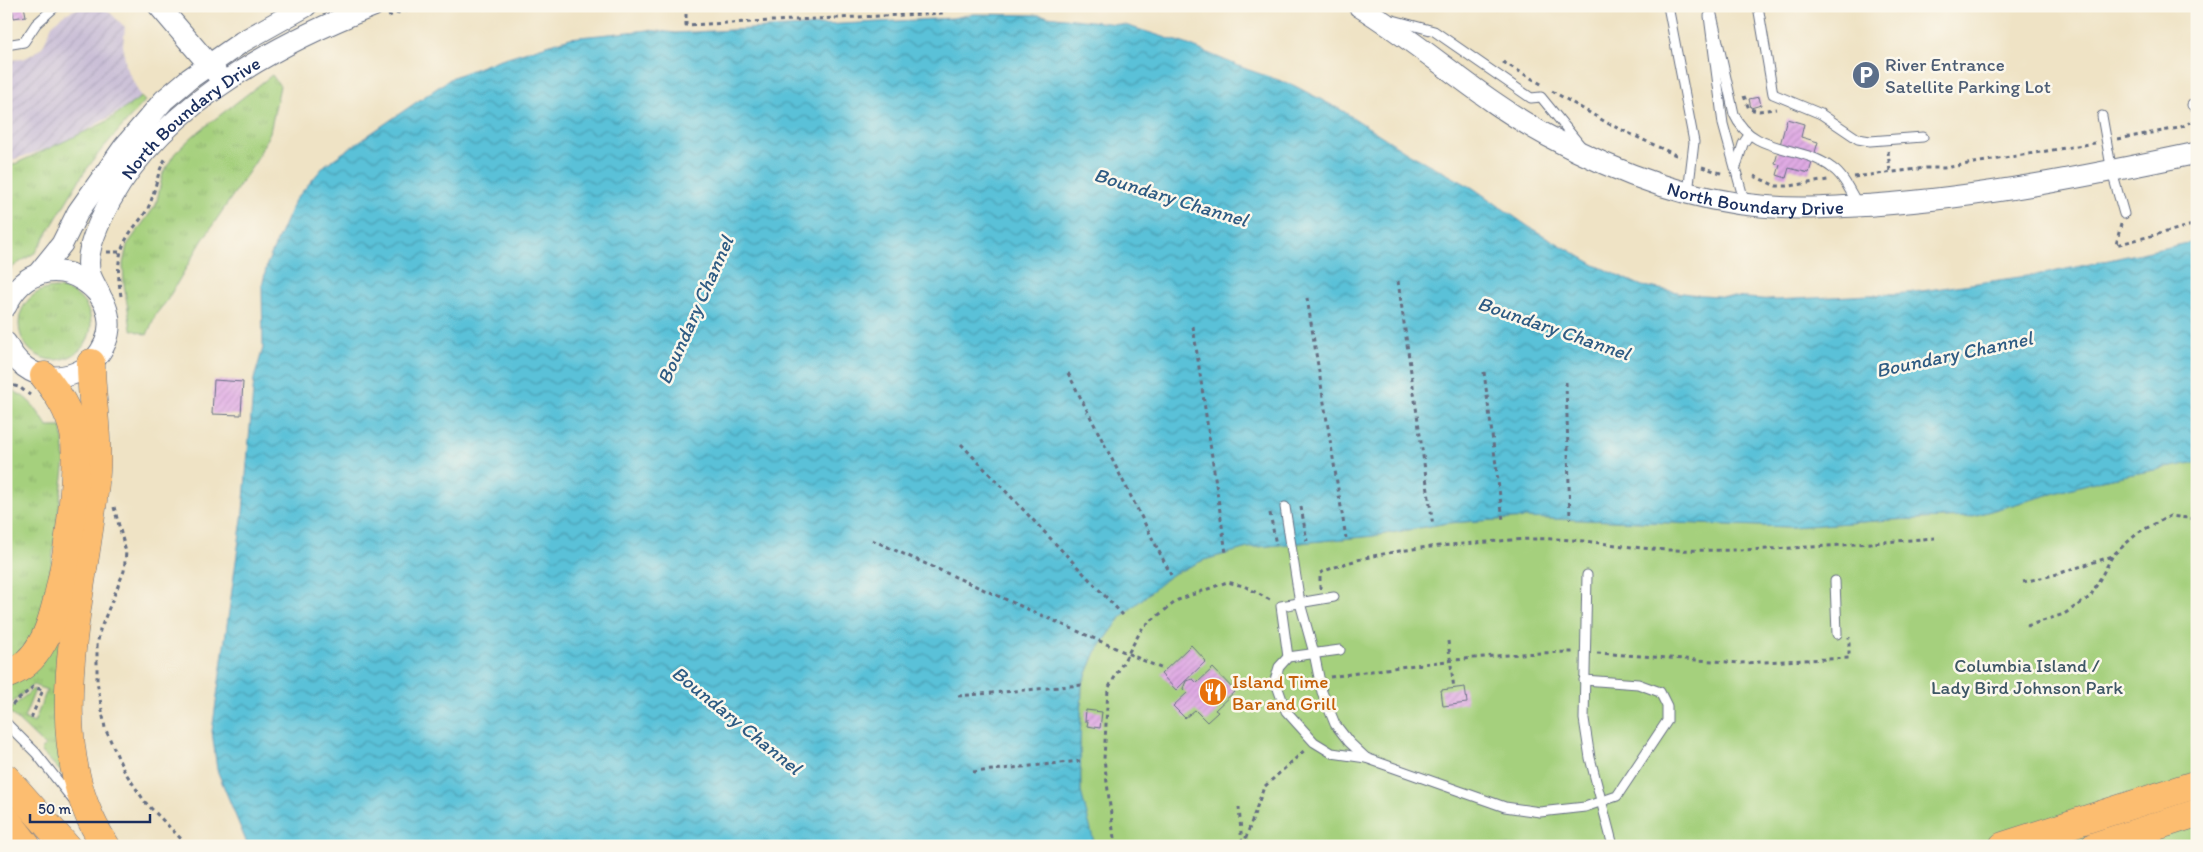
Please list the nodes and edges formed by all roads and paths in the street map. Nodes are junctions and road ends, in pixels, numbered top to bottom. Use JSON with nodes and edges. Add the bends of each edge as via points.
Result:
{"nodes":[{"id":1,"x":56,"y":6,"type":"edge"},
{"id":2,"x":159,"y":6,"type":"edge"},
{"id":3,"x":306,"y":6,"type":"edge"},
{"id":4,"x":418,"y":6,"type":"edge"},
{"id":5,"x":686,"y":6,"type":"edge"},
{"id":6,"x":945,"y":6,"type":"edge"},
{"id":7,"x":1668,"y":6,"type":"edge"},
{"id":8,"x":1709,"y":6,"type":"edge"},
{"id":9,"x":1758,"y":6,"type":"edge"},
{"id":10,"x":1368,"y":9,"type":"edge"},
{"id":11,"x":379,"y":12,"type":"edge"},
{"id":12,"x":6,"y":45,"type":"edge"},
{"id":13,"x":1504,"y":62,"type":"dead end"},
{"id":14,"x":209,"y":64,"type":"junction"},
{"id":15,"x":225,"y":83,"type":"junction"},
{"id":16,"x":2102,"y":116,"type":"dead end"},
{"id":17,"x":2197,"y":119,"type":"edge"},
{"id":18,"x":1749,"y":135,"type":"junction"},
{"id":19,"x":1923,"y":137,"type":"dead end"},
{"id":20,"x":2105,"y":141,"type":"junction"},
{"id":21,"x":2197,"y":153,"type":"edge"},
{"id":22,"x":169,"y":154,"type":"dead end"},
{"id":23,"x":1589,"y":156,"type":"junction"},
{"id":24,"x":1693,"y":163,"type":"junction"},
{"id":25,"x":2112,"y":172,"type":"junction"},
{"id":26,"x":1724,"y":174,"type":"dead end"},
{"id":27,"x":1736,"y":175,"type":"junction"},
{"id":28,"x":1754,"y":176,"type":"dead end"},
{"id":29,"x":1841,"y":178,"type":"junction"},
{"id":30,"x":1688,"y":193,"type":"junction"},
{"id":31,"x":1745,"y":204,"type":"junction"},
{"id":32,"x":1858,"y":206,"type":"junction"},
{"id":33,"x":2124,"y":214,"type":"joint"},
{"id":34,"x":2197,"y":224,"type":"edge"},
{"id":35,"x":103,"y":252,"type":"dead end"},
{"id":36,"x":119,"y":252,"type":"junction"},
{"id":37,"x":37,"y":275,"type":"junction"},
{"id":38,"x":1398,"y":281,"type":"dead end"},
{"id":39,"x":100,"y":295,"type":"junction"},
{"id":40,"x":1306,"y":298,"type":"dead end"},
{"id":41,"x":123,"y":305,"type":"dead end"},
{"id":42,"x":6,"y":306,"type":"edge"},
{"id":43,"x":1193,"y":326,"type":"dead end"},
{"id":44,"x":6,"y":343,"type":"edge"},
{"id":45,"x":91,"y":363,"type":"junction"},
{"id":46,"x":1484,"y":372,"type":"dead end"},
{"id":47,"x":1068,"y":373,"type":"dead end"},
{"id":48,"x":27,"y":376,"type":"edge"},
{"id":49,"x":1566,"y":382,"type":"dead end"},
{"id":50,"x":6,"y":384,"type":"edge"},
{"id":51,"x":961,"y":444,"type":"dead end"},
{"id":52,"x":112,"y":499,"type":"dead end"},
{"id":53,"x":1285,"y":507,"type":"dead end"},
{"id":54,"x":1301,"y":507,"type":"dead end"},
{"id":55,"x":1270,"y":513,"type":"dead end"},
{"id":56,"x":1570,"y":519,"type":"dead end"},
{"id":57,"x":2197,"y":519,"type":"edge"},
{"id":58,"x":1503,"y":520,"type":"dead end"},
{"id":59,"x":1433,"y":526,"type":"dead end"},
{"id":60,"x":1346,"y":538,"type":"dead end"},
{"id":61,"x":1935,"y":538,"type":"dead end"},
{"id":62,"x":872,"y":540,"type":"dead end"},
{"id":63,"x":1307,"y":541,"type":"dead end"},
{"id":64,"x":1276,"y":544,"type":"dead end"},
{"id":65,"x":1226,"y":553,"type":"dead end"},
{"id":66,"x":2113,"y":555,"type":"junction"},
{"id":67,"x":1171,"y":575,"type":"dead end"},
{"id":68,"x":1587,"y":575,"type":"dead end"},
{"id":69,"x":1835,"y":581,"type":"dead end"},
{"id":70,"x":2023,"y":582,"type":"dead end"},
{"id":71,"x":1334,"y":597,"type":"dead end"},
{"id":72,"x":1322,"y":599,"type":"junction"},
{"id":73,"x":1300,"y":603,"type":"junction"},
{"id":74,"x":1281,"y":606,"type":"junction"},
{"id":75,"x":1123,"y":615,"type":"dead end"},
{"id":76,"x":2027,"y":626,"type":"dead end"},
{"id":77,"x":1837,"y":634,"type":"dead end"},
{"id":78,"x":1848,"y":634,"type":"dead end"},
{"id":79,"x":1448,"y":641,"type":"dead end"},
{"id":80,"x":1340,"y":650,"type":"dead end"},
{"id":81,"x":1578,"y":652,"type":"dead end"},
{"id":82,"x":1314,"y":653,"type":"junction"},
{"id":83,"x":1593,"y":653,"type":"dead end"},
{"id":84,"x":1126,"y":654,"type":"junction"},
{"id":85,"x":1288,"y":657,"type":"junction"},
{"id":86,"x":1450,"y":659,"type":"junction"},
{"id":87,"x":1165,"y":670,"type":"dead end"},
{"id":88,"x":6,"y":675,"type":"edge"},
{"id":89,"x":1320,"y":679,"type":"junction"},
{"id":90,"x":1584,"y":680,"type":"junction"},
{"id":91,"x":1082,"y":685,"type":"dead end"},
{"id":92,"x":1454,"y":689,"type":"dead end"},
{"id":93,"x":958,"y":696,"type":"dead end"},
{"id":94,"x":6,"y":710,"type":"edge"},
{"id":95,"x":31,"y":718,"type":"dead end"},
{"id":96,"x":6,"y":722,"type":"edge"},
{"id":97,"x":1314,"y":742,"type":"junction"},
{"id":98,"x":1366,"y":758,"type":"junction"},
{"id":99,"x":1080,"y":762,"type":"dead end"},
{"id":100,"x":973,"y":772,"type":"dead end"},
{"id":101,"x":6,"y":778,"type":"edge"},
{"id":102,"x":2197,"y":784,"type":"edge"},
{"id":103,"x":1602,"y":802,"type":"junction"},
{"id":104,"x":1239,"y":808,"type":"dead end"},
{"id":105,"x":2197,"y":813,"type":"edge"},
{"id":106,"x":6,"y":819,"type":"edge"},
{"id":107,"x":100,"y":837,"type":"edge"},
{"id":108,"x":28,"y":846,"type":"edge"},
{"id":109,"x":66,"y":846,"type":"edge"},
{"id":110,"x":188,"y":846,"type":"edge"},
{"id":111,"x":1115,"y":846,"type":"edge"},
{"id":112,"x":1242,"y":846,"type":"edge"},
{"id":113,"x":1613,"y":846,"type":"edge"},
{"id":114,"x":2003,"y":846,"type":"edge"},
{"id":115,"x":2095,"y":846,"type":"edge"}],
"edges":[{"from":1,"to":12,"type":"lane","via":[[36,24],[24,42]]},
{"from":2,"to":14,"type":"street"},
{"from":3,"to":14,"type":"street","name":"North Boundary Drive","via":[[244,40]]},
{"from":4,"to":11,"type":"path"},
{"from":5,"to":6,"type":"path","via":[[686,25],[945,13]]},
{"from":7,"to":24,"type":"lane","via":[[1694,142]]},
{"from":8,"to":18,"type":"lane","via":[[1734,114]]},
{"from":8,"to":27,"type":"lane","via":[[1723,124]]},
{"from":9,"to":19,"type":"lane","via":[[1773,94],[1821,114],[1858,138],[1870,141]]},
{"from":10,"to":23,"type":"street","name":"North Boundary Drive","via":[[1521,120]]},
{"from":10,"to":23,"type":"lane","via":[[1434,31],[1531,98],[1542,97]]},
{"from":11,"to":15,"type":"street","name":"North Boundary Drive","via":[[330,22]]},
{"from":13,"to":24,"type":"path","via":[[1609,124]]},
{"from":14,"to":15,"type":"street"},
{"from":14,"to":37,"type":"street","name":"North Boundary Drive","via":[[164,100],[124,147],[78,212],[62,244]]},
{"from":15,"to":39,"type":"street","name":"North Boundary Drive","via":[[160,137],[140,157],[113,194],[90,251],[90,274]]},
{"from":16,"to":20,"type":"lane"},
{"from":17,"to":20,"type":"path","via":[[2178,128]]},
{"from":18,"to":27,"type":"lane","via":[[1737,160]]},
{"from":18,"to":29,"type":"lane","via":[[1773,146],[1821,160]]},
{"from":20,"to":25,"type":"lane"},
{"from":20,"to":29,"type":"path","via":[[1944,168]]},
{"from":21,"to":25,"type":"street","name":"North Boundary Drive"},
{"from":22,"to":36,"type":"path","via":[[148,209]]},
{"from":23,"to":30,"type":"street","name":"North Boundary Drive","via":[[1632,175]]},
{"from":24,"to":26,"type":"path"},
{"from":24,"to":30,"type":"lane"},
{"from":25,"to":32,"type":"street","name":"North Boundary Drive","via":[[1966,196]]},
{"from":25,"to":33,"type":"lane"},
{"from":27,"to":31,"type":"lane"},
{"from":28,"to":29,"type":"path","via":[[1776,186]]},
{"from":29,"to":32,"type":"lane"},
{"from":30,"to":31,"type":"street","name":"North Boundary Drive"},
{"from":31,"to":32,"type":"street","name":"North Boundary Drive","via":[[1807,208]]},
{"from":33,"to":34,"type":"path","via":[[2116,245]]},
{"from":35,"to":36,"type":"path"},
{"from":36,"to":41,"type":"path","via":[[118,277]]},
{"from":37,"to":39,"type":"street","via":[[57,271],[76,276]]},
{"from":37,"to":42,"type":"street","via":[[18,288]]},
{"from":38,"to":59,"type":"path"},
{"from":39,"to":45,"type":"street","name":"North Boundary Drive","via":[[107,312],[108,331],[102,348]]},
{"from":40,"to":60,"type":"path"},
{"from":43,"to":65,"type":"path"},
{"from":44,"to":48,"type":"street"},
{"from":45,"to":48,"type":"street","via":[[66,376]]},
{"from":45,"to":107,"type":"highway","via":[[96,470],[70,675],[69,717],[75,769]]},
{"from":46,"to":58,"type":"path"},
{"from":47,"to":67,"type":"path"},
{"from":48,"to":50,"type":"path","via":[[19,388]]},
{"from":48,"to":88,"type":"highway","via":[[65,405],[75,444],[74,484],[65,561],[56,604],[43,642],[29,661]]},
{"from":49,"to":56,"type":"path"},
{"from":51,"to":75,"type":"path"},
{"from":52,"to":110,"type":"path","via":[[126,552],[124,571],[100,630],[97,646],[98,682],[105,728],[123,769],[145,802]]},
{"from":53,"to":73,"type":"lane"},
{"from":54,"to":63,"type":"path"},
{"from":55,"to":64,"type":"path"},
{"from":57,"to":66,"type":"path","via":[[2170,516],[2139,532]]},
{"from":61,"to":72,"type":"path","via":[[1728,550],[1668,550],[1554,538],[1433,546],[1345,562],[1320,572]]},
{"from":62,"to":84,"type":"path"},
{"from":66,"to":70,"type":"path"},
{"from":66,"to":76,"type":"path","via":[[2090,597],[2064,614]]},
{"from":68,"to":90,"type":"lane"},
{"from":69,"to":77,"type":"lane"},
{"from":71,"to":72,"type":"lane"},
{"from":72,"to":73,"type":"lane"},
{"from":73,"to":74,"type":"lane"},
{"from":73,"to":82,"type":"lane"},
{"from":74,"to":84,"type":"path","via":[[1244,586],[1227,582],[1178,600],[1143,627]]},
{"from":74,"to":85,"type":"lane"},
{"from":78,"to":83,"type":"path","via":[[1849,658],[1741,663]]},
{"from":79,"to":86,"type":"path"},
{"from":80,"to":82,"type":"lane"},
{"from":81,"to":86,"type":"path"},
{"from":82,"to":85,"type":"lane"},
{"from":82,"to":89,"type":"lane"},
{"from":84,"to":87,"type":"path"},
{"from":84,"to":111,"type":"path","via":[[1108,689],[1104,759]]},
{"from":85,"to":97,"type":"lane","via":[[1279,667],[1275,680],[1286,711]]},
{"from":86,"to":89,"type":"path"},
{"from":86,"to":92,"type":"path"},
{"from":89,"to":98,"type":"lane","via":[[1335,724]]},
{"from":90,"to":103,"type":"lane","via":[[1586,739]]},
{"from":90,"to":103,"type":"lane","via":[[1648,686],[1660,692],[1667,706],[1668,714],[1662,731],[1617,796]]},
{"from":91,"to":93,"type":"path"},
{"from":94,"to":95,"type":"path","via":[[33,687],[42,690]]},
{"from":96,"to":107,"type":"lane","via":[[41,759]]},
{"from":97,"to":98,"type":"lane","via":[[1332,753]]},
{"from":97,"to":112,"type":"path","via":[[1264,787]]},
{"from":98,"to":103,"type":"lane","via":[[1505,807],[1540,812]]},
{"from":99,"to":100,"type":"path"},
{"from":101,"to":109,"type":"highway"},
{"from":102,"to":114,"type":"highway"},
{"from":103,"to":113,"type":"lane"},
{"from":104,"to":112,"type":"path"},
{"from":105,"to":115,"type":"highway"},
{"from":106,"to":108,"type":"highway"}]}
